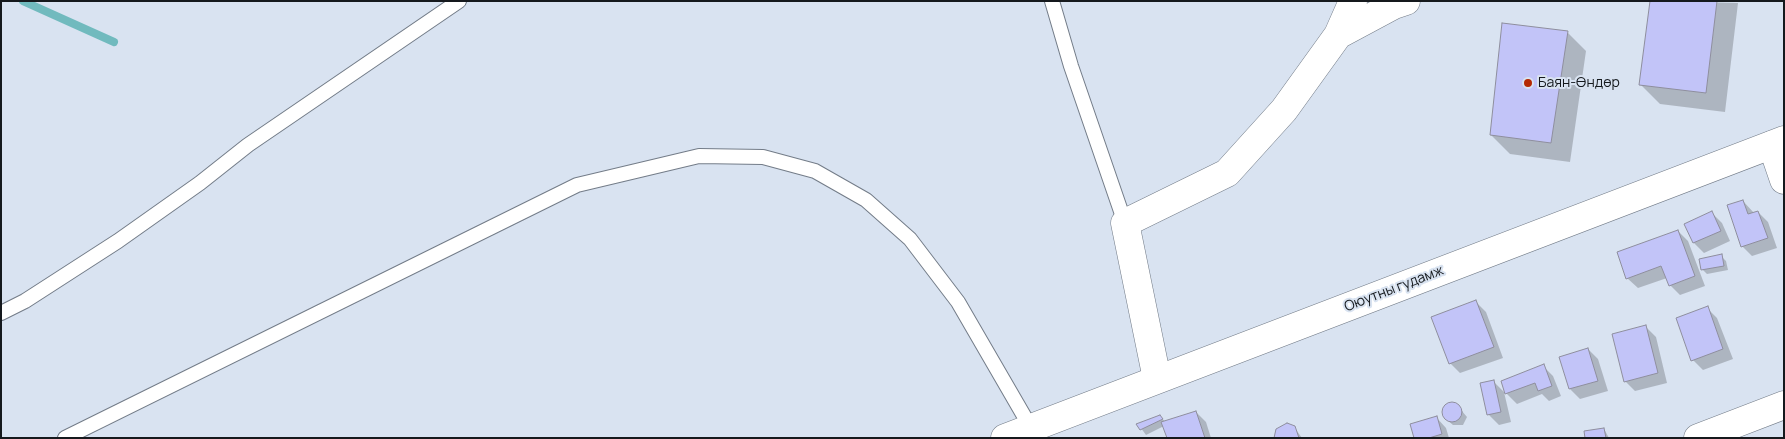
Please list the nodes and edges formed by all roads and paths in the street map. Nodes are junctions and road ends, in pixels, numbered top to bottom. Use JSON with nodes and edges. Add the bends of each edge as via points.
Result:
{"nodes":[{"id":1,"x":459,"y":1,"type":"edge"},
{"id":2,"x":1052,"y":1,"type":"edge"},
{"id":3,"x":1353,"y":1,"type":"edge"},
{"id":4,"x":1406,"y":1,"type":"edge"},
{"id":5,"x":1338,"y":35,"type":"junction"},
{"id":6,"x":1778,"y":142,"type":"edge"},
{"id":7,"x":1784,"y":180,"type":"edge"},
{"id":8,"x":1125,"y":223,"type":"junction"},
{"id":9,"x":1,"y":313,"type":"edge"},
{"id":10,"x":1157,"y":379,"type":"junction"},
{"id":11,"x":1784,"y":405,"type":"edge"},
{"id":12,"x":1031,"y":428,"type":"junction"},
{"id":13,"x":65,"y":438,"type":"edge"},
{"id":14,"x":1005,"y":438,"type":"edge"},
{"id":15,"x":1698,"y":438,"type":"edge"}],
"edges":[{"from":1,"to":9,"type":"lane","via":[[248,145],[118,241]]},
{"from":2,"to":8,"type":"lane"},
{"from":3,"to":5,"type":"street"},
{"from":4,"to":5,"type":"street"},
{"from":5,"to":8,"type":"street","via":[[1284,110],[1227,172]]},
{"from":6,"to":7,"type":"street"},
{"from":6,"to":10,"type":"street","name":"Оюутны гудамж"},
{"from":8,"to":10,"type":"street"},
{"from":10,"to":12,"type":"street","name":"Оюутны гудамж"},
{"from":11,"to":15,"type":"street"},
{"from":12,"to":13,"type":"lane","via":[[958,302],[910,239],[866,200],[815,171],[763,156],[699,156],[577,185]]},
{"from":12,"to":14,"type":"street","name":"Оюутны гудамж"}]}
